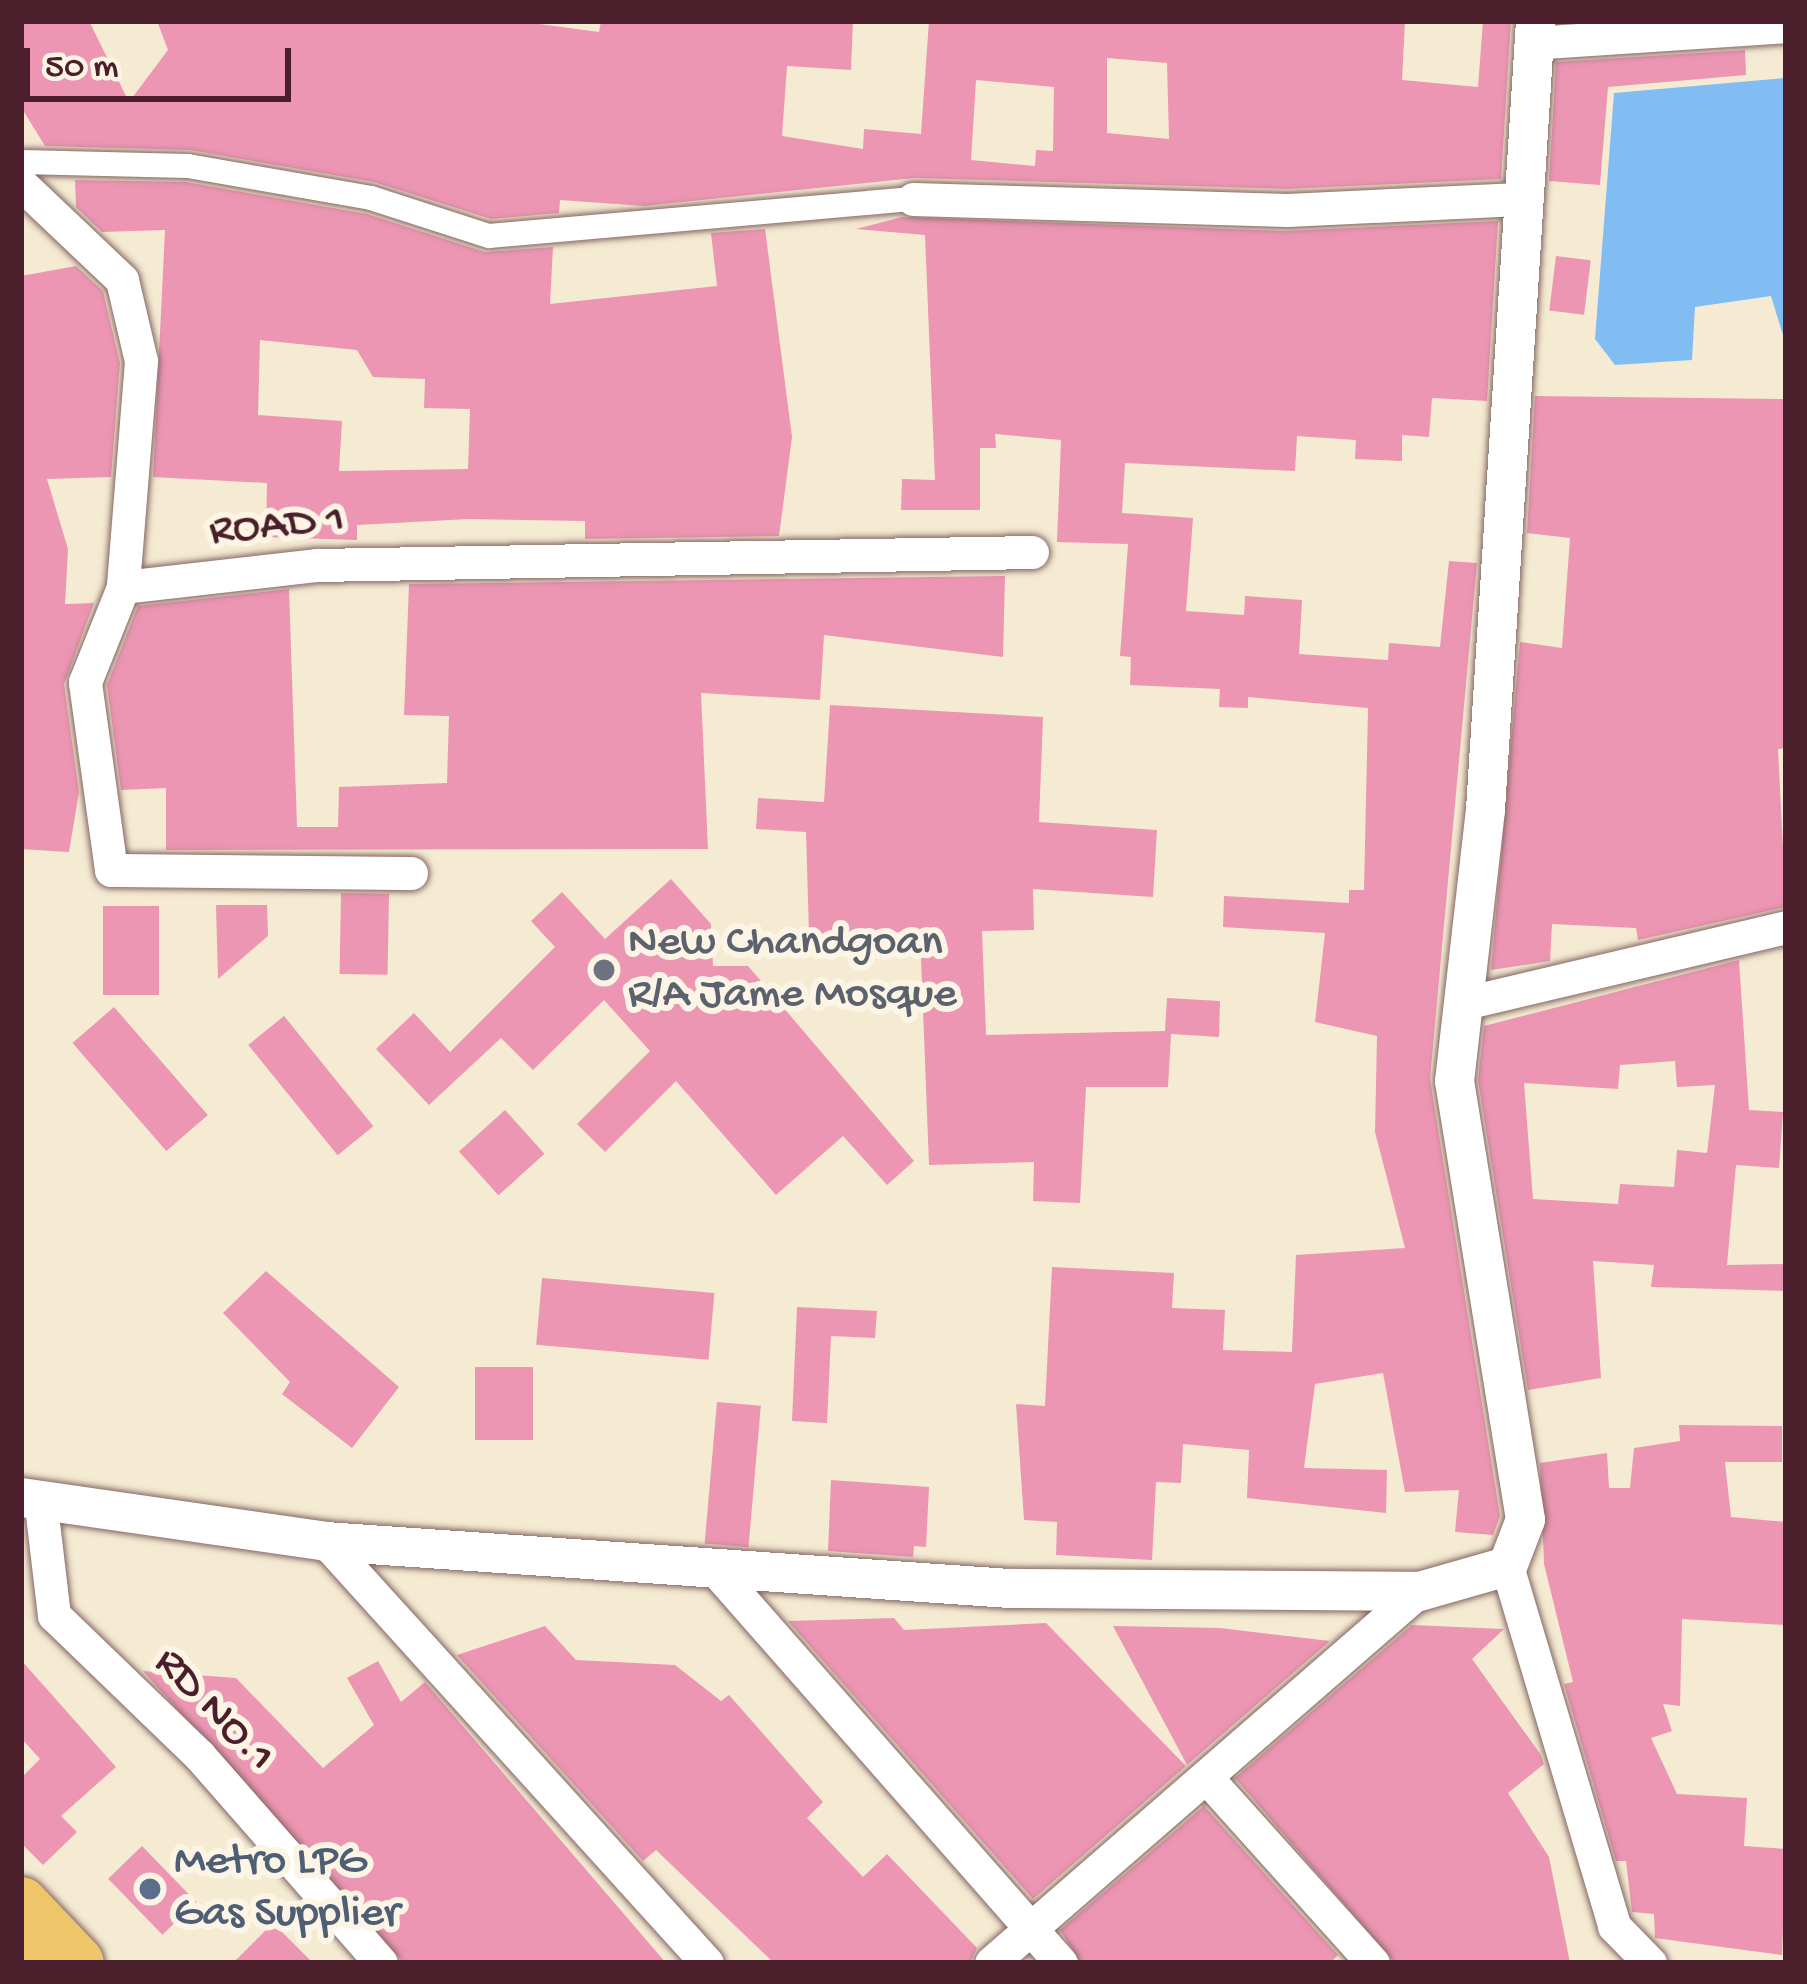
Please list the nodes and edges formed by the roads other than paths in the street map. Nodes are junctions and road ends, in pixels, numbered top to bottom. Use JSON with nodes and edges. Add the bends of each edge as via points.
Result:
{"nodes":[{"id":1,"x":1786,"y":26,"type":"edge"},
{"id":2,"x":1533,"y":32,"type":"edge"},
{"id":3,"x":21,"y":162,"type":"edge"},
{"id":4,"x":21,"y":184,"type":"edge"},
{"id":5,"x":913,"y":199,"type":"joint"},
{"id":6,"x":1524,"y":199,"type":"junction"},
{"id":7,"x":1032,"y":552,"type":"dead end"},
{"id":8,"x":124,"y":587,"type":"junction"},
{"id":9,"x":411,"y":873,"type":"dead end"},
{"id":10,"x":1786,"y":928,"type":"edge"},
{"id":11,"x":1465,"y":1003,"type":"junction"},
{"id":12,"x":30,"y":1498,"type":"edge"},
{"id":13,"x":325,"y":1540,"type":"junction"},
{"id":14,"x":1507,"y":1566,"type":"junction"},
{"id":15,"x":719,"y":1574,"type":"junction"},
{"id":16,"x":1419,"y":1592,"type":"junction"},
{"id":17,"x":1206,"y":1777,"type":"junction"},
{"id":18,"x":21,"y":1904,"type":"edge"},
{"id":19,"x":1031,"y":1929,"type":"junction"},
{"id":20,"x":21,"y":1946,"type":"edge"},
{"id":21,"x":37,"y":1963,"type":"edge"},
{"id":22,"x":77,"y":1963,"type":"edge"},
{"id":23,"x":381,"y":1963,"type":"edge"},
{"id":24,"x":707,"y":1963,"type":"edge"},
{"id":25,"x":992,"y":1963,"type":"edge"},
{"id":26,"x":1061,"y":1963,"type":"edge"},
{"id":27,"x":1372,"y":1963,"type":"edge"},
{"id":28,"x":1650,"y":1963,"type":"edge"}],
"edges":[{"from":1,"to":2,"type":"street"},
{"from":2,"to":6,"type":"street"},
{"from":3,"to":5,"type":"street","via":[[188,166],[371,198],[489,236]]},
{"from":4,"to":8,"type":"street","via":[[122,280],[141,361]]},
{"from":5,"to":6,"type":"street","via":[[1287,210]]},
{"from":6,"to":11,"type":"street"},
{"from":7,"to":8,"type":"street","name":"ROAD 1","via":[[317,565]]},
{"from":8,"to":9,"type":"street","via":[[86,682],[111,870]]},
{"from":10,"to":11,"type":"street"},
{"from":11,"to":14,"type":"street","via":[[1454,1081],[1526,1519]]},
{"from":12,"to":13,"type":"street"},
{"from":12,"to":23,"type":"street","name":"RD NO.1","via":[[54,1616],[199,1755]]},
{"from":13,"to":15,"type":"street"},
{"from":13,"to":24,"type":"street"},
{"from":14,"to":16,"type":"street"},
{"from":14,"to":28,"type":"street","via":[[1614,1926]]},
{"from":15,"to":16,"type":"street"},
{"from":15,"to":19,"type":"street"},
{"from":16,"to":17,"type":"street"},
{"from":17,"to":19,"type":"street"},
{"from":17,"to":27,"type":"street"},
{"from":18,"to":22,"type":"highway"},
{"from":19,"to":25,"type":"street"},
{"from":19,"to":26,"type":"street"},
{"from":20,"to":21,"type":"main road"}]}
